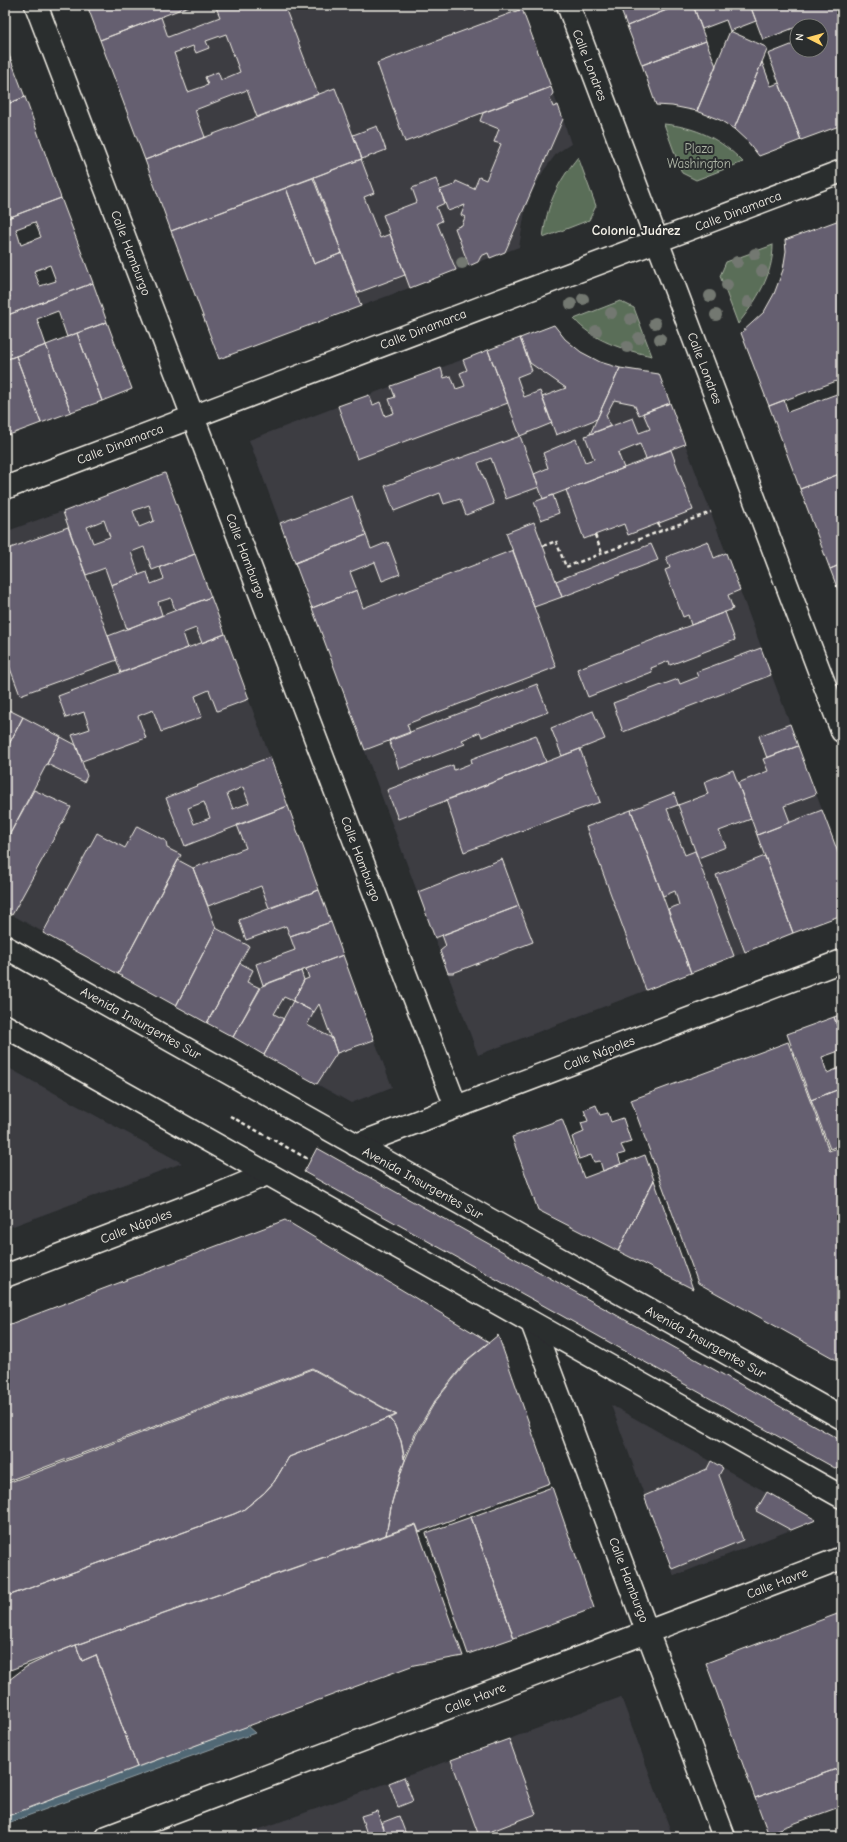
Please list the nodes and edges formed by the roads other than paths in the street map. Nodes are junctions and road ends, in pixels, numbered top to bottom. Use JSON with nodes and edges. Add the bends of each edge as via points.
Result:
{"nodes":[{"id":1,"x":36,"y":5,"type":"edge"},
{"id":2,"x":568,"y":5,"type":"edge"},
{"id":3,"x":842,"y":171,"type":"edge"},
{"id":4,"x":658,"y":241,"type":"junction"},
{"id":5,"x":193,"y":416,"type":"junction"},
{"id":6,"x":5,"y":488,"type":"edge"},
{"id":7,"x":842,"y":731,"type":"edge"},
{"id":8,"x":5,"y":947,"type":"edge"},
{"id":9,"x":842,"y":961,"type":"edge"},
{"id":10,"x":5,"y":1026,"type":"edge"},
{"id":11,"x":456,"y":1107,"type":"junction"},
{"id":12,"x":356,"y":1145,"type":"junction"},
{"id":13,"x":267,"y":1174,"type":"junction"},
{"id":14,"x":5,"y":1276,"type":"edge"},
{"id":15,"x":532,"y":1323,"type":"junction"},
{"id":16,"x":842,"y":1418,"type":"edge"},
{"id":17,"x":842,"y":1497,"type":"edge"},
{"id":18,"x":842,"y":1558,"type":"edge"},
{"id":19,"x":648,"y":1632,"type":"junction"},
{"id":20,"x":107,"y":1837,"type":"edge"},
{"id":21,"x":724,"y":1837,"type":"edge"}],
"edges":[{"from":1,"to":5,"type":"street","name":"Calle Hamburgo"},
{"from":2,"to":4,"type":"street","name":"Calle Londres"},
{"from":3,"to":4,"type":"street","name":"Calle Dinamarca"},
{"from":4,"to":5,"type":"street","name":"Calle Dinamarca"},
{"from":4,"to":7,"type":"street","name":"Calle Londres"},
{"from":5,"to":6,"type":"street","name":"Calle Dinamarca"},
{"from":5,"to":11,"type":"street","name":"Calle Hamburgo"},
{"from":8,"to":12,"type":"street","name":"Avenida Insurgentes Sur"},
{"from":9,"to":11,"type":"street","name":"Calle Nápoles"},
{"from":10,"to":13,"type":"street"},
{"from":11,"to":12,"type":"street","name":"Calle Nápoles"},
{"from":12,"to":16,"type":"street","name":"Avenida Insurgentes Sur"},
{"from":13,"to":14,"type":"street","name":"Calle Nápoles"},
{"from":13,"to":15,"type":"street"},
{"from":15,"to":17,"type":"street"},
{"from":15,"to":19,"type":"street","name":"Calle Hamburgo"},
{"from":18,"to":19,"type":"street","name":"Calle Havre"},
{"from":19,"to":20,"type":"street","name":"Calle Havre"},
{"from":19,"to":21,"type":"street","name":"Calle Hamburgo"}]}
